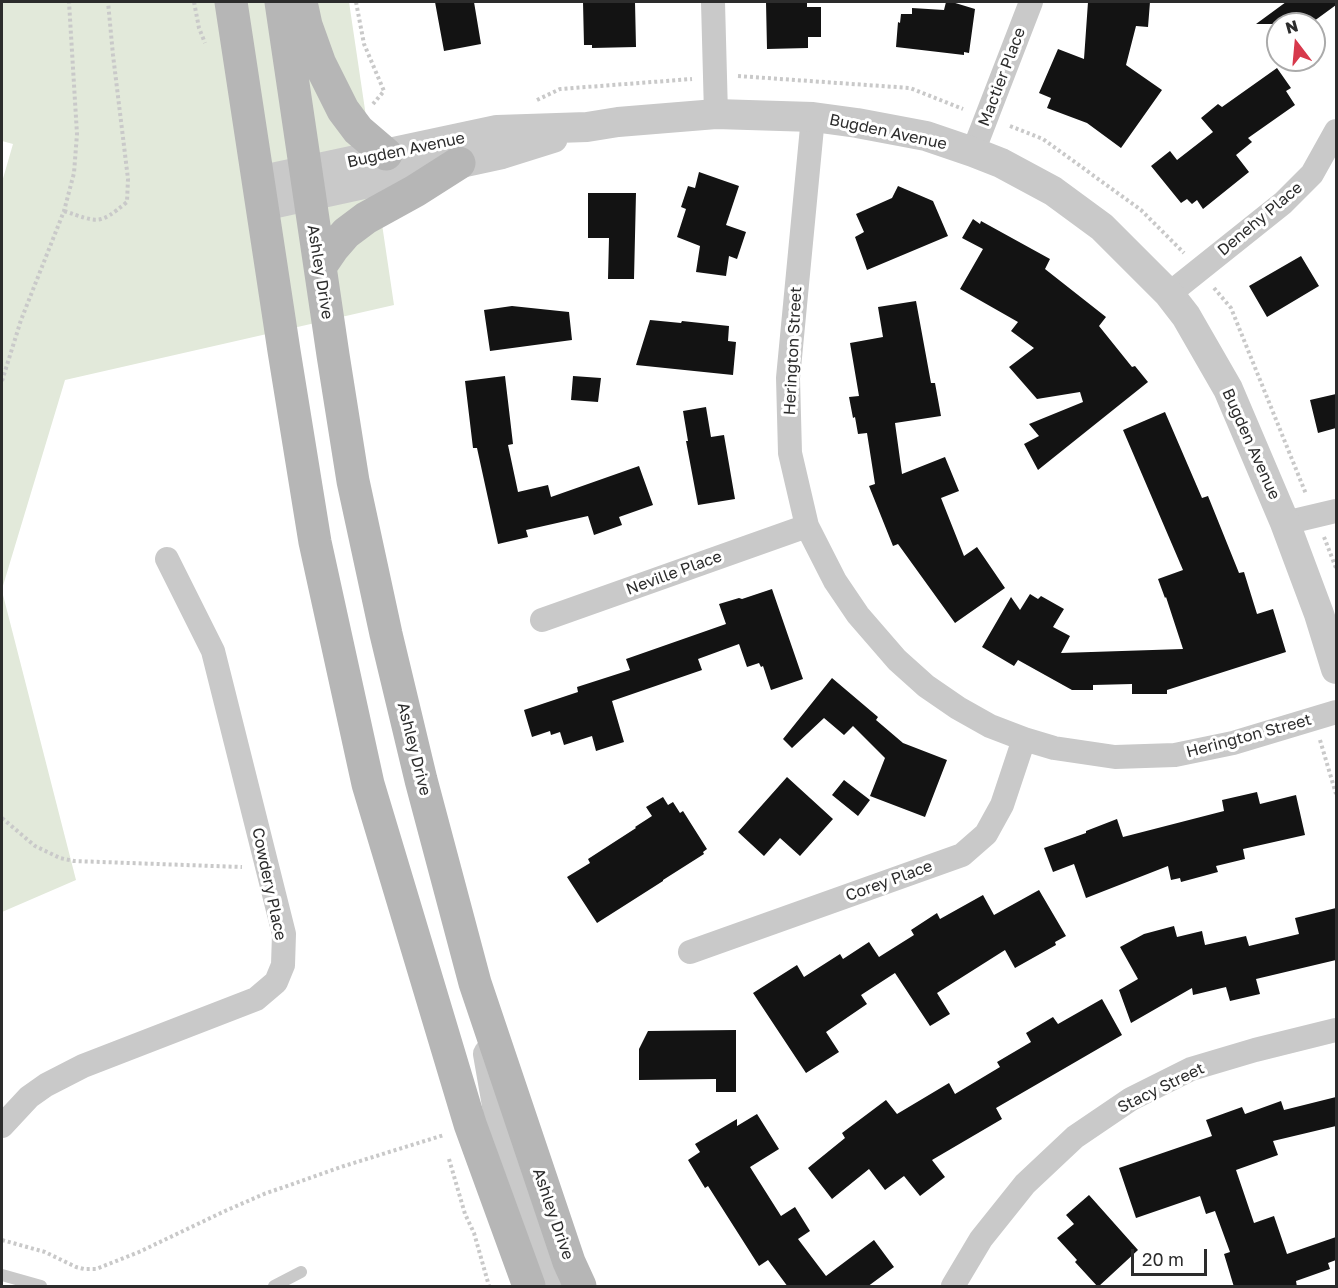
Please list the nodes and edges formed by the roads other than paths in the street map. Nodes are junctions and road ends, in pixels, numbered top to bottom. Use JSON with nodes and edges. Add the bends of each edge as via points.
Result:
{"nodes":[{"id":1,"x":231,"y":2,"type":"edge"},
{"id":2,"x":281,"y":2,"type":"edge"},
{"id":3,"x":302,"y":2,"type":"edge"},
{"id":4,"x":713,"y":2,"type":"edge"},
{"id":5,"x":1031,"y":2,"type":"edge"},
{"id":6,"x":716,"y":114,"type":"junction"},
{"id":7,"x":813,"y":117,"type":"junction"},
{"id":8,"x":587,"y":127,"type":"junction"},
{"id":9,"x":1336,"y":131,"type":"edge"},
{"id":10,"x":973,"y":152,"type":"junction"},
{"id":11,"x":386,"y":154,"type":"junction"},
{"id":12,"x":459,"y":163,"type":"junction"},
{"id":13,"x":307,"y":183,"type":"junction"},
{"id":14,"x":260,"y":193,"type":"junction"},
{"id":15,"x":320,"y":267,"type":"junction"},
{"id":16,"x":1169,"y":294,"type":"junction"},
{"id":17,"x":1326,"y":514,"type":"edge"},
{"id":18,"x":1285,"y":523,"type":"junction"},
{"id":19,"x":807,"y":526,"type":"junction"},
{"id":20,"x":167,"y":559,"type":"dead end"},
{"id":21,"x":542,"y":621,"type":"dead end"},
{"id":22,"x":1336,"y":669,"type":"edge"},
{"id":23,"x":1325,"y":715,"type":"edge"},
{"id":24,"x":1024,"y":740,"type":"junction"},
{"id":25,"x":690,"y":952,"type":"dead end"},
{"id":26,"x":476,"y":983,"type":"junction"},
{"id":27,"x":1336,"y":1030,"type":"edge"},
{"id":28,"x":2,"y":1126,"type":"edge"},
{"id":29,"x":301,"y":1272,"type":"dead end"},
{"id":30,"x":2,"y":1275,"type":"edge"},
{"id":31,"x":41,"y":1287,"type":"edge"},
{"id":32,"x":274,"y":1287,"type":"edge"},
{"id":33,"x":529,"y":1287,"type":"edge"},
{"id":34,"x":559,"y":1287,"type":"edge"},
{"id":35,"x":580,"y":1287,"type":"edge"},
{"id":36,"x":953,"y":1287,"type":"edge"}],
"edges":[{"from":1,"to":14,"type":"main road"},
{"from":2,"to":13,"type":"main road","name":"Ashley Drive"},
{"from":3,"to":11,"type":"main road","via":[[320,64],[343,110],[358,130]]},
{"from":4,"to":6,"type":"street"},
{"from":5,"to":10,"type":"street","name":"Mactier Place"},
{"from":6,"to":7,"type":"street","name":"Bugden Avenue"},
{"from":6,"to":8,"type":"street","name":"Bugden Avenue"},
{"from":7,"to":10,"type":"street","name":"Bugden Avenue","via":[[926,136]]},
{"from":7,"to":19,"type":"street","name":"Herington Street","via":[[788,378],[790,453]]},
{"from":8,"to":11,"type":"street","name":"Bugden Avenue","via":[[497,130]]},
{"from":8,"to":12,"type":"street"},
{"from":9,"to":16,"type":"street","name":"Denehy Place","via":[[1312,174],[1283,203]]},
{"from":10,"to":16,"type":"street","name":"Bugden Avenue","via":[[1053,191],[1102,227]]},
{"from":11,"to":13,"type":"street","name":"Bugden Avenue"},
{"from":12,"to":13,"type":"street"},
{"from":12,"to":15,"type":"main road","via":[[366,218],[346,233]]},
{"from":13,"to":14,"type":"street","name":"Bugden Avenue"},
{"from":13,"to":15,"type":"main road","name":"Ashley Drive"},
{"from":14,"to":33,"type":"main road","via":[[315,542],[368,784],[455,1130]]},
{"from":15,"to":26,"type":"main road","name":"Ashley Drive","via":[[353,481],[424,791]]},
{"from":16,"to":18,"type":"street","name":"Bugden Avenue","via":[[1228,388]]},
{"from":17,"to":18,"type":"street"},
{"from":18,"to":22,"type":"street","name":"Bugden Avenue"},
{"from":19,"to":21,"type":"street","name":"Neville Place"},
{"from":19,"to":24,"type":"street","name":"Herington Street","via":[[835,581],[897,660],[958,708]]},
{"from":20,"to":28,"type":"street","name":"Cowdery Place","via":[[213,651],[284,934],[283,964],[276,982],[256,999],[46,1084]]},
{"from":23,"to":24,"type":"street","name":"Herington Street","via":[[1233,743],[1175,755],[1115,757]]},
{"from":24,"to":25,"type":"street","name":"Corey Place","via":[[1002,806],[986,834],[962,855]]},
{"from":26,"to":34,"type":"street","via":[[499,1117]]},
{"from":26,"to":35,"type":"main road","name":"Ashley Drive"},
{"from":27,"to":36,"type":"street","name":"Stacy Street","via":[[1191,1069],[1131,1099],[1076,1137],[1025,1184],[981,1239]]},
{"from":29,"to":32,"type":"lane"},
{"from":30,"to":31,"type":"lane"}]}
